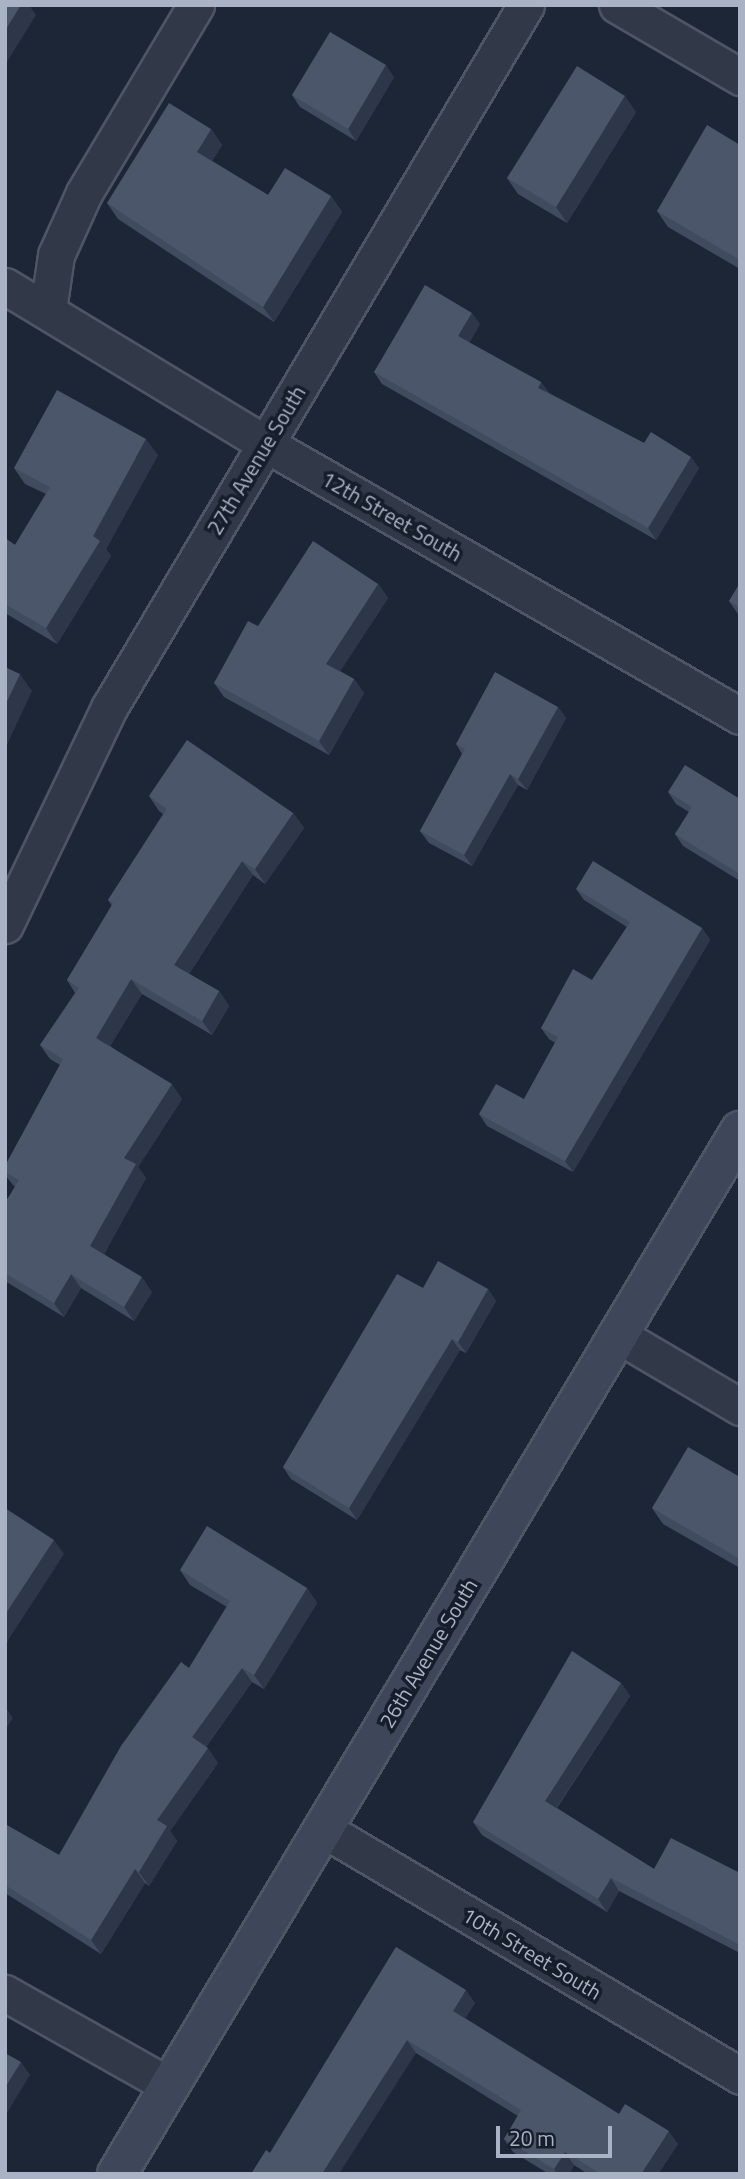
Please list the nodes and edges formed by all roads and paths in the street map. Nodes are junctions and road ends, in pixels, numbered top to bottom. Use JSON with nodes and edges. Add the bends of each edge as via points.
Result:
{"nodes":[{"id":1,"x":196,"y":5,"type":"edge"},
{"id":2,"x":526,"y":5,"type":"edge"},
{"id":3,"x":617,"y":5,"type":"edge"},
{"id":4,"x":740,"y":77,"type":"edge"},
{"id":5,"x":5,"y":286,"type":"edge"},
{"id":6,"x":48,"y":310,"type":"junction"},
{"id":7,"x":266,"y":444,"type":"junction"},
{"id":8,"x":740,"y":716,"type":"edge"},
{"id":9,"x":5,"y":925,"type":"edge"},
{"id":10,"x":740,"y":1131,"type":"edge"},
{"id":11,"x":618,"y":1335,"type":"junction"},
{"id":12,"x":740,"y":1407,"type":"edge"},
{"id":13,"x":323,"y":1829,"type":"junction"},
{"id":14,"x":5,"y":1993,"type":"edge"},
{"id":15,"x":740,"y":2077,"type":"edge"},
{"id":16,"x":170,"y":2086,"type":"junction"},
{"id":17,"x":117,"y":2174,"type":"edge"}],
"edges":[{"from":1,"to":6,"type":"street","via":[[84,193],[57,255]]},
{"from":2,"to":7,"type":"street","name":"27th Avenue South"},
{"from":3,"to":4,"type":"street"},
{"from":5,"to":6,"type":"street","name":"12th Street South"},
{"from":6,"to":7,"type":"street","name":"12th Street South"},
{"from":7,"to":8,"type":"street","name":"12th Street South"},
{"from":7,"to":9,"type":"street","name":"27th Avenue South","via":[[109,708]]},
{"from":10,"to":11,"type":"street","name":"26th Avenue South"},
{"from":11,"to":12,"type":"street"},
{"from":11,"to":13,"type":"street","name":"26th Avenue South"},
{"from":13,"to":15,"type":"street","name":"10th Street South"},
{"from":13,"to":16,"type":"street","name":"26th Avenue South"},
{"from":14,"to":16,"type":"street"},
{"from":16,"to":17,"type":"street","name":"26th Avenue South"}]}
